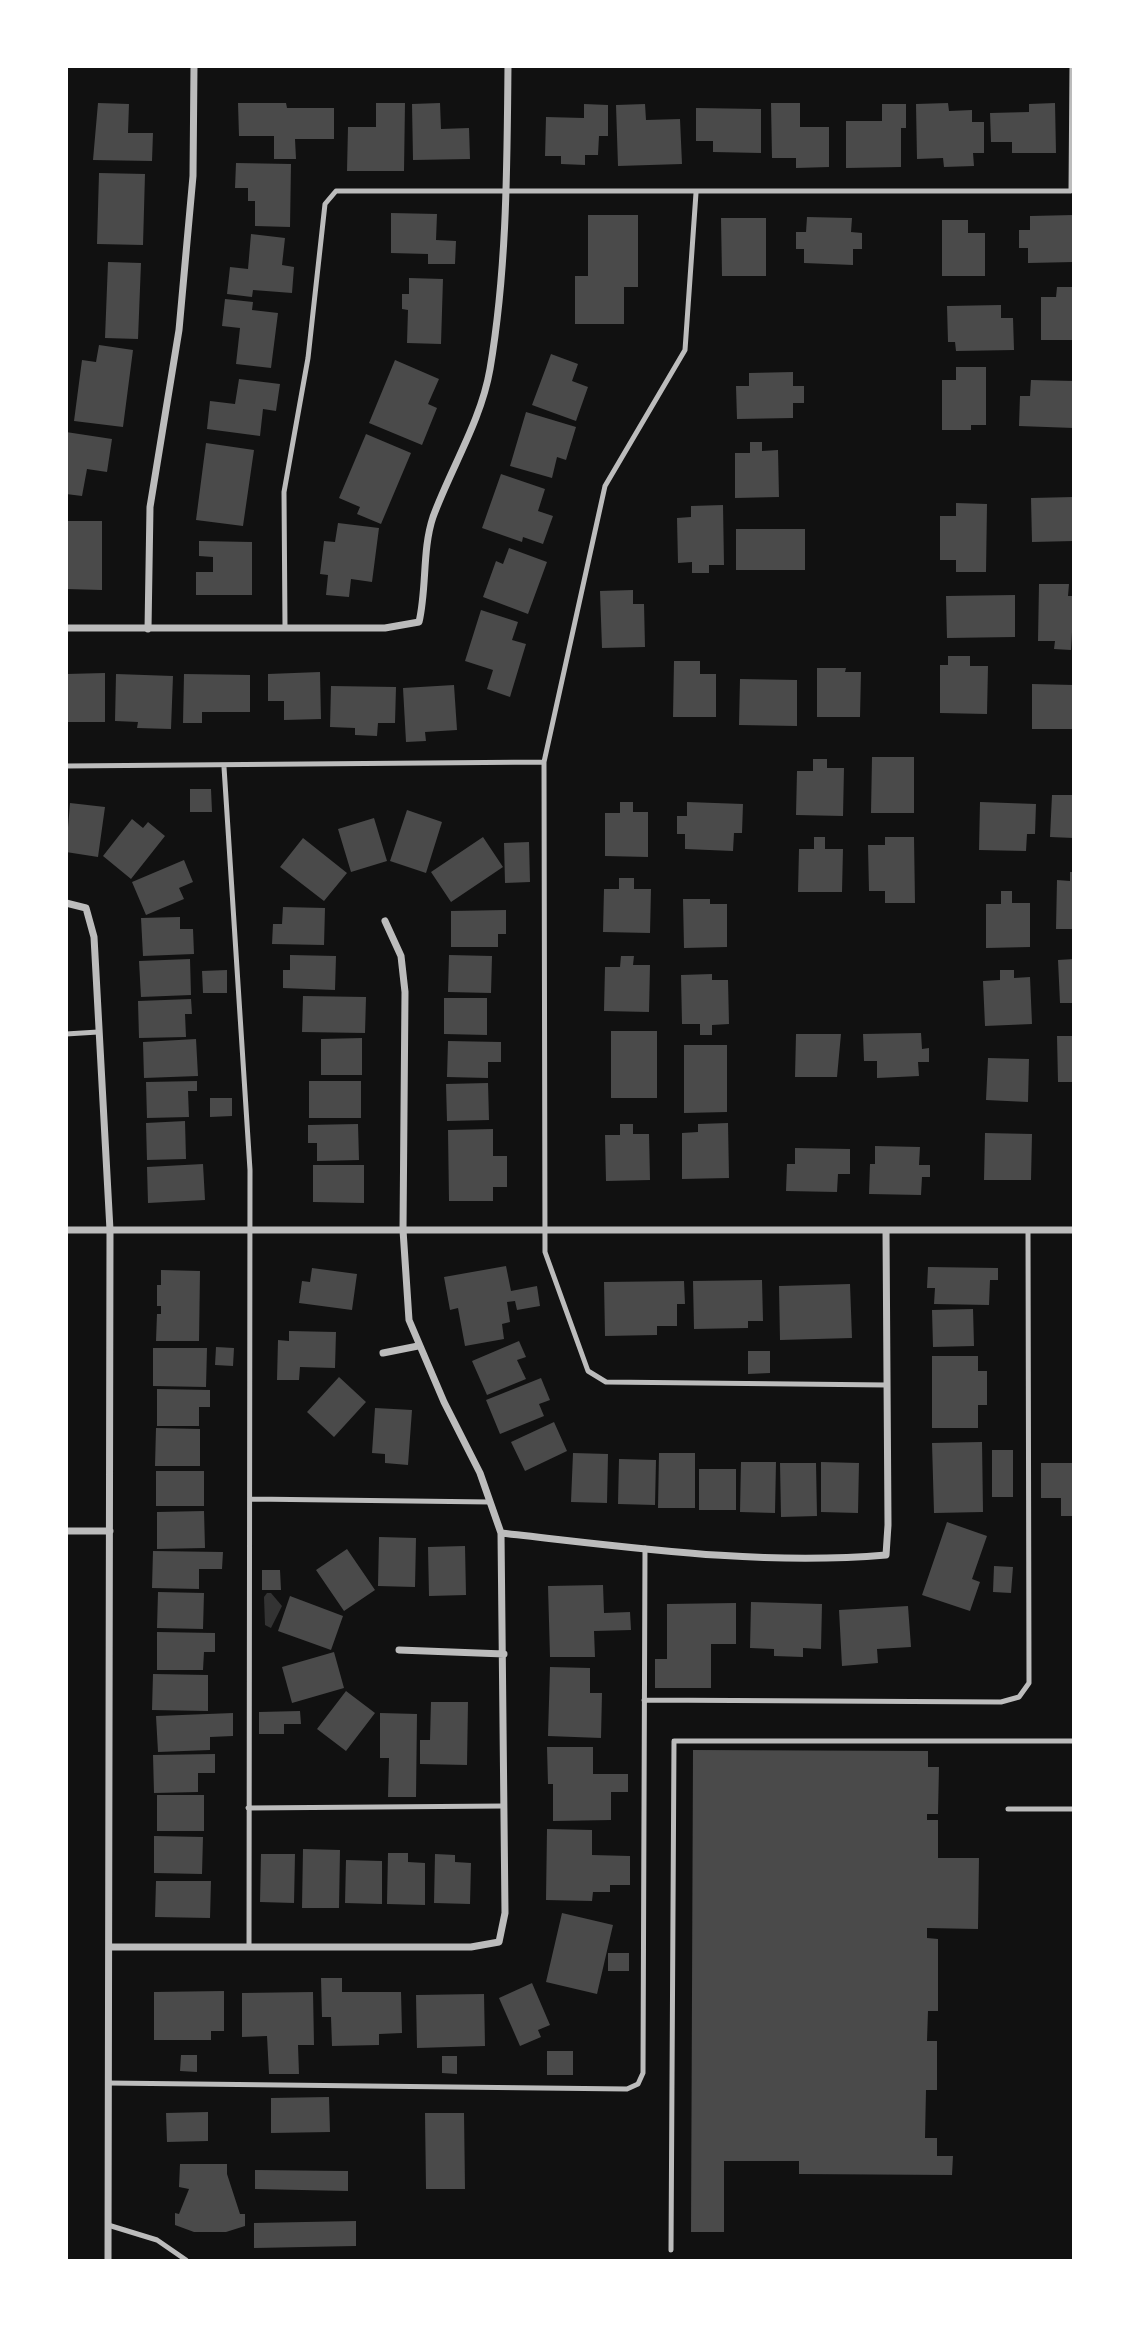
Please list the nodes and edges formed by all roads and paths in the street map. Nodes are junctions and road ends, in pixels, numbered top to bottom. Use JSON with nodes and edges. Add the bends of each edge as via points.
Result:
{"nodes":[{"id":1,"x":194,"y":66,"type":"edge"},
{"id":2,"x":508,"y":66,"type":"edge"},
{"id":3,"x":1072,"y":66,"type":"edge"},
{"id":4,"x":507,"y":192,"type":"junction"},
{"id":5,"x":696,"y":193,"type":"junction"},
{"id":6,"x":285,"y":627,"type":"junction"},
{"id":7,"x":66,"y":628,"type":"edge"},
{"id":8,"x":148,"y":629,"type":"junction"},
{"id":9,"x":544,"y":762,"type":"junction"},
{"id":10,"x":66,"y":766,"type":"edge"},
{"id":11,"x":224,"y":767,"type":"junction"},
{"id":12,"x":66,"y":903,"type":"edge"},
{"id":13,"x":386,"y":921,"type":"dead end"},
{"id":14,"x":98,"y":1031,"type":"junction"},
{"id":15,"x":66,"y":1034,"type":"edge"},
{"id":16,"x":66,"y":1230,"type":"edge"},
{"id":17,"x":110,"y":1230,"type":"junction"},
{"id":18,"x":250,"y":1230,"type":"junction"},
{"id":19,"x":403,"y":1230,"type":"junction"},
{"id":20,"x":544,"y":1230,"type":"junction"},
{"id":21,"x":886,"y":1230,"type":"junction"},
{"id":22,"x":1028,"y":1230,"type":"junction"},
{"id":23,"x":1073,"y":1230,"type":"edge"},
{"id":24,"x":418,"y":1346,"type":"junction"},
{"id":25,"x":383,"y":1353,"type":"dead end"},
{"id":26,"x":887,"y":1385,"type":"junction"},
{"id":27,"x":251,"y":1499,"type":"junction"},
{"id":28,"x":490,"y":1502,"type":"junction"},
{"id":29,"x":66,"y":1531,"type":"edge"},
{"id":30,"x":110,"y":1531,"type":"junction"},
{"id":31,"x":501,"y":1533,"type":"junction"},
{"id":32,"x":645,"y":1548,"type":"junction"},
{"id":33,"x":398,"y":1650,"type":"dead end"},
{"id":34,"x":504,"y":1654,"type":"junction"},
{"id":35,"x":644,"y":1700,"type":"junction"},
{"id":36,"x":1073,"y":1741,"type":"edge"},
{"id":37,"x":504,"y":1806,"type":"junction"},
{"id":38,"x":247,"y":1808,"type":"junction"},
{"id":39,"x":1008,"y":1809,"type":"dead end"},
{"id":40,"x":1073,"y":1809,"type":"edge"},
{"id":41,"x":109,"y":1947,"type":"junction"},
{"id":42,"x":248,"y":1947,"type":"junction"},
{"id":43,"x":108,"y":2083,"type":"junction"},
{"id":44,"x":108,"y":2225,"type":"junction"},
{"id":45,"x":671,"y":2250,"type":"dead end"},
{"id":46,"x":108,"y":2260,"type":"edge"},
{"id":47,"x":186,"y":2260,"type":"edge"}],
"edges":[{"from":1,"to":8,"type":"street","via":[[193,176],[179,330],[150,507]]},
{"from":2,"to":4,"type":"street"},
{"from":3,"to":5,"type":"lane","via":[[1071,191]]},
{"from":4,"to":5,"type":"lane"},
{"from":4,"to":6,"type":"street","via":[[490,371],[432,520],[419,622],[385,628]]},
{"from":4,"to":6,"type":"lane","via":[[336,191],[325,204],[308,358],[285,492]]},
{"from":5,"to":9,"type":"lane","via":[[685,349],[605,486]]},
{"from":6,"to":8,"type":"street"},
{"from":7,"to":8,"type":"street"},
{"from":9,"to":11,"type":"lane"},
{"from":9,"to":20,"type":"lane"},
{"from":10,"to":11,"type":"lane"},
{"from":11,"to":18,"type":"lane"},
{"from":12,"to":14,"type":"street","via":[[86,908],[94,937]]},
{"from":13,"to":19,"type":"street","via":[[401,956],[405,992]]},
{"from":14,"to":15,"type":"lane"},
{"from":14,"to":17,"type":"street"},
{"from":16,"to":17,"type":"street"},
{"from":17,"to":18,"type":"street"},
{"from":17,"to":30,"type":"street"},
{"from":18,"to":19,"type":"street"},
{"from":18,"to":27,"type":"lane"},
{"from":19,"to":20,"type":"street"},
{"from":19,"to":24,"type":"street","via":[[409,1320]]},
{"from":20,"to":21,"type":"street"},
{"from":20,"to":26,"type":"lane","via":[[550,1274],[588,1371],[606,1382]]},
{"from":21,"to":22,"type":"street"},
{"from":21,"to":26,"type":"street"},
{"from":22,"to":23,"type":"street"},
{"from":22,"to":35,"type":"lane","via":[[1029,1683],[1019,1697],[1001,1702]]},
{"from":24,"to":25,"type":"street"},
{"from":24,"to":28,"type":"street"},
{"from":26,"to":32,"type":"street","via":[[886,1555],[809,1559],[705,1556]]},
{"from":27,"to":28,"type":"lane"},
{"from":27,"to":38,"type":"lane"},
{"from":28,"to":31,"type":"street"},
{"from":29,"to":30,"type":"street"},
{"from":30,"to":41,"type":"street"},
{"from":31,"to":32,"type":"street"},
{"from":31,"to":34,"type":"street"},
{"from":32,"to":35,"type":"lane"},
{"from":33,"to":34,"type":"street"},
{"from":34,"to":37,"type":"street"},
{"from":35,"to":43,"type":"lane","via":[[643,2073],[638,2084],[627,2089]]},
{"from":36,"to":45,"type":"lane","via":[[674,1741]]},
{"from":37,"to":38,"type":"lane"},
{"from":37,"to":42,"type":"street","via":[[505,1913],[499,1942],[471,1947]]},
{"from":38,"to":42,"type":"lane"},
{"from":39,"to":40,"type":"lane"},
{"from":41,"to":42,"type":"street"},
{"from":41,"to":43,"type":"street"},
{"from":43,"to":44,"type":"street"},
{"from":44,"to":46,"type":"street"},
{"from":44,"to":47,"type":"lane","via":[[157,2240]]}]}
